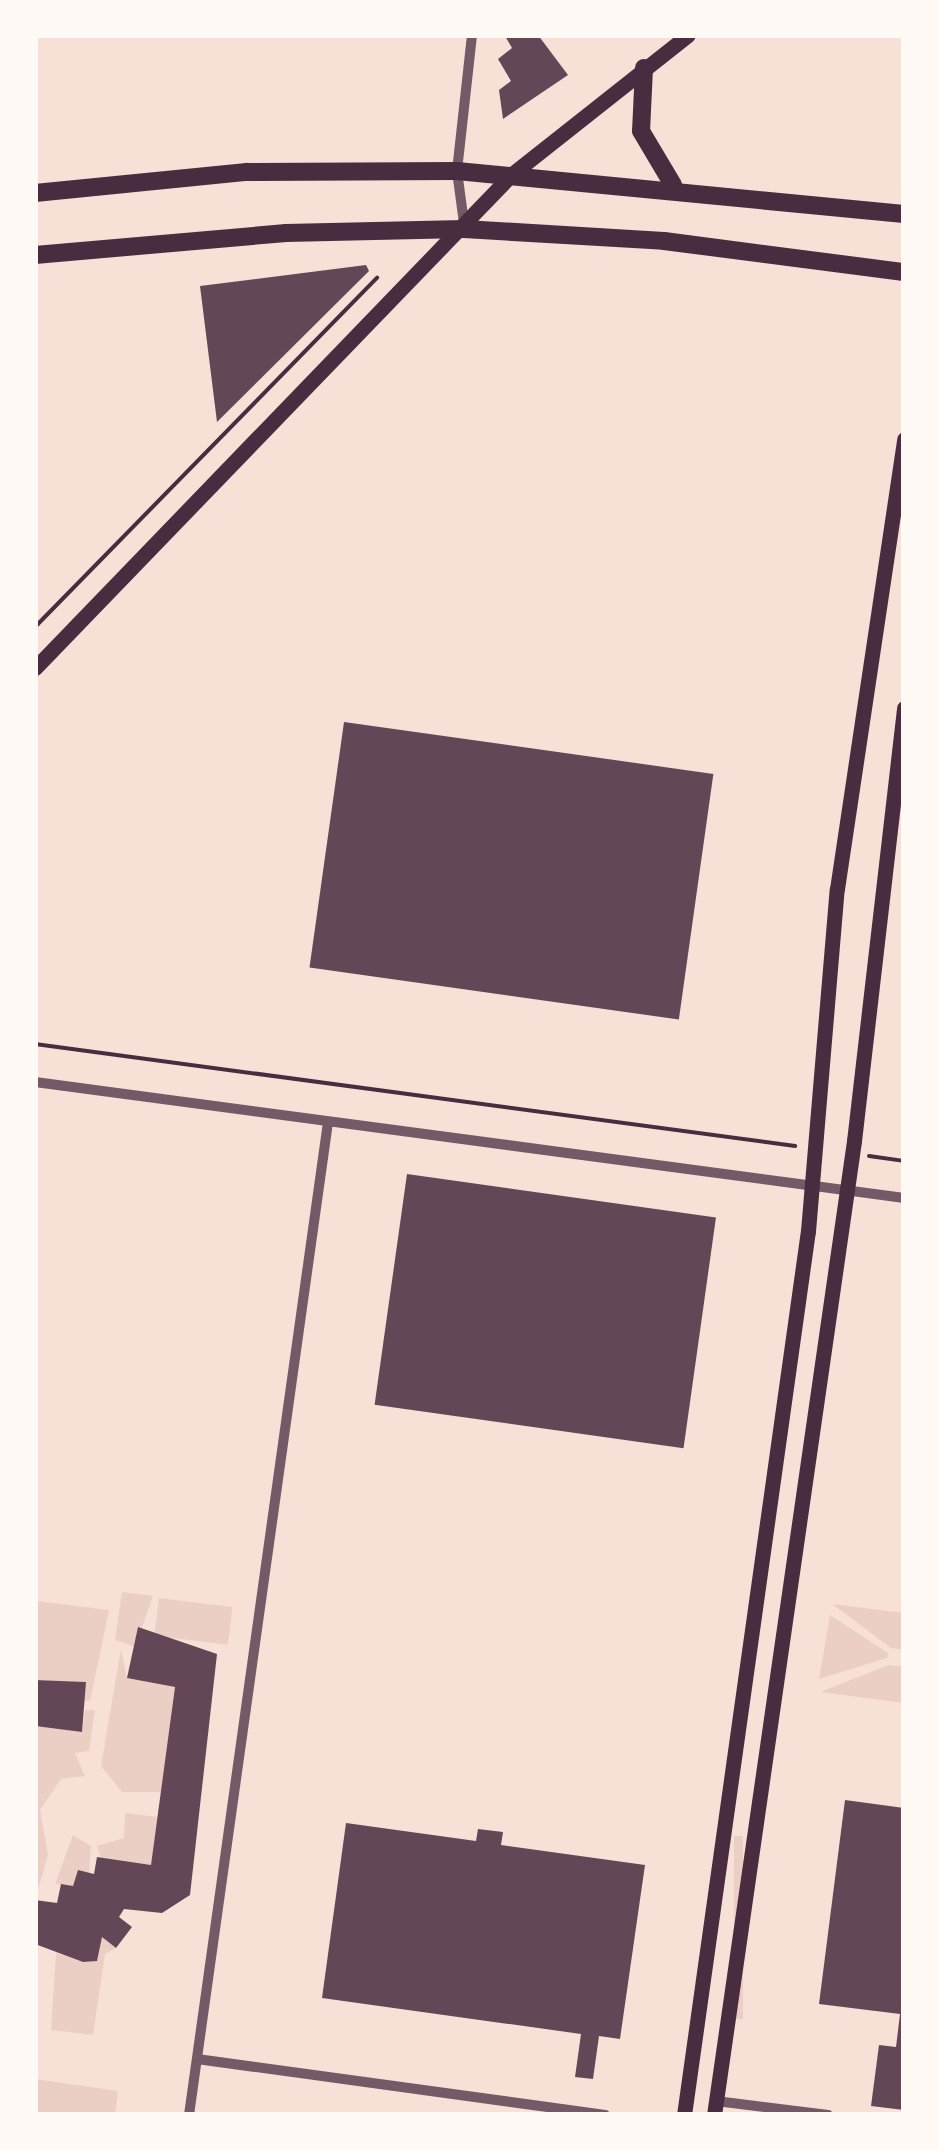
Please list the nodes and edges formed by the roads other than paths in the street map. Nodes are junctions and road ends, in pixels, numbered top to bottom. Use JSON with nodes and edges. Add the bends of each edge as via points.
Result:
{"nodes":[{"id":1,"x":472,"y":35,"type":"edge"},
{"id":2,"x":688,"y":35,"type":"edge"},
{"id":3,"x":644,"y":68,"type":"junction"},
{"id":4,"x":457,"y":171,"type":"junction"},
{"id":5,"x":512,"y":174,"type":"junction"},
{"id":6,"x":673,"y":185,"type":"junction"},
{"id":7,"x":37,"y":190,"type":"edge"},
{"id":8,"x":904,"y":214,"type":"edge"},
{"id":9,"x":464,"y":230,"type":"junction"},
{"id":10,"x":35,"y":255,"type":"edge"},
{"id":11,"x":904,"y":272,"type":"edge"},
{"id":12,"x":904,"y":438,"type":"edge"},
{"id":13,"x":35,"y":668,"type":"edge"},
{"id":14,"x":904,"y":708,"type":"edge"},
{"id":15,"x":900,"y":769,"type":"edge"},
{"id":16,"x":35,"y":1082,"type":"edge"},
{"id":17,"x":328,"y":1122,"type":"junction"},
{"id":18,"x":813,"y":1186,"type":"junction"},
{"id":19,"x":846,"y":1190,"type":"junction"},
{"id":20,"x":904,"y":1198,"type":"edge"},
{"id":21,"x":196,"y":2058,"type":"junction"},
{"id":22,"x":715,"y":2108,"type":"edge"},
{"id":23,"x":188,"y":2115,"type":"edge"},
{"id":24,"x":605,"y":2115,"type":"edge"},
{"id":25,"x":684,"y":2115,"type":"edge"},
{"id":26,"x":828,"y":2115,"type":"edge"}],
"edges":[{"from":1,"to":4,"type":"street"},
{"from":2,"to":3,"type":"main road"},
{"from":3,"to":5,"type":"main road"},
{"from":3,"to":6,"type":"main road","via":[[640,131]]},
{"from":4,"to":5,"type":"main road"},
{"from":4,"to":7,"type":"main road","via":[[247,172]]},
{"from":4,"to":9,"type":"street"},
{"from":5,"to":6,"type":"main road"},
{"from":5,"to":9,"type":"main road"},
{"from":6,"to":8,"type":"main road"},
{"from":9,"to":10,"type":"main road","via":[[286,233]]},
{"from":9,"to":11,"type":"main road","via":[[664,242]]},
{"from":9,"to":13,"type":"main road"},
{"from":12,"to":18,"type":"main road","via":[[837,889]]},
{"from":14,"to":15,"type":"main road"},
{"from":15,"to":19,"type":"main road"},
{"from":16,"to":17,"type":"street"},
{"from":17,"to":18,"type":"street"},
{"from":17,"to":21,"type":"street"},
{"from":18,"to":19,"type":"street"},
{"from":18,"to":25,"type":"main road"},
{"from":19,"to":20,"type":"street"},
{"from":19,"to":22,"type":"main road"},
{"from":21,"to":23,"type":"street"},
{"from":21,"to":24,"type":"street"},
{"from":22,"to":26,"type":"street"}]}
